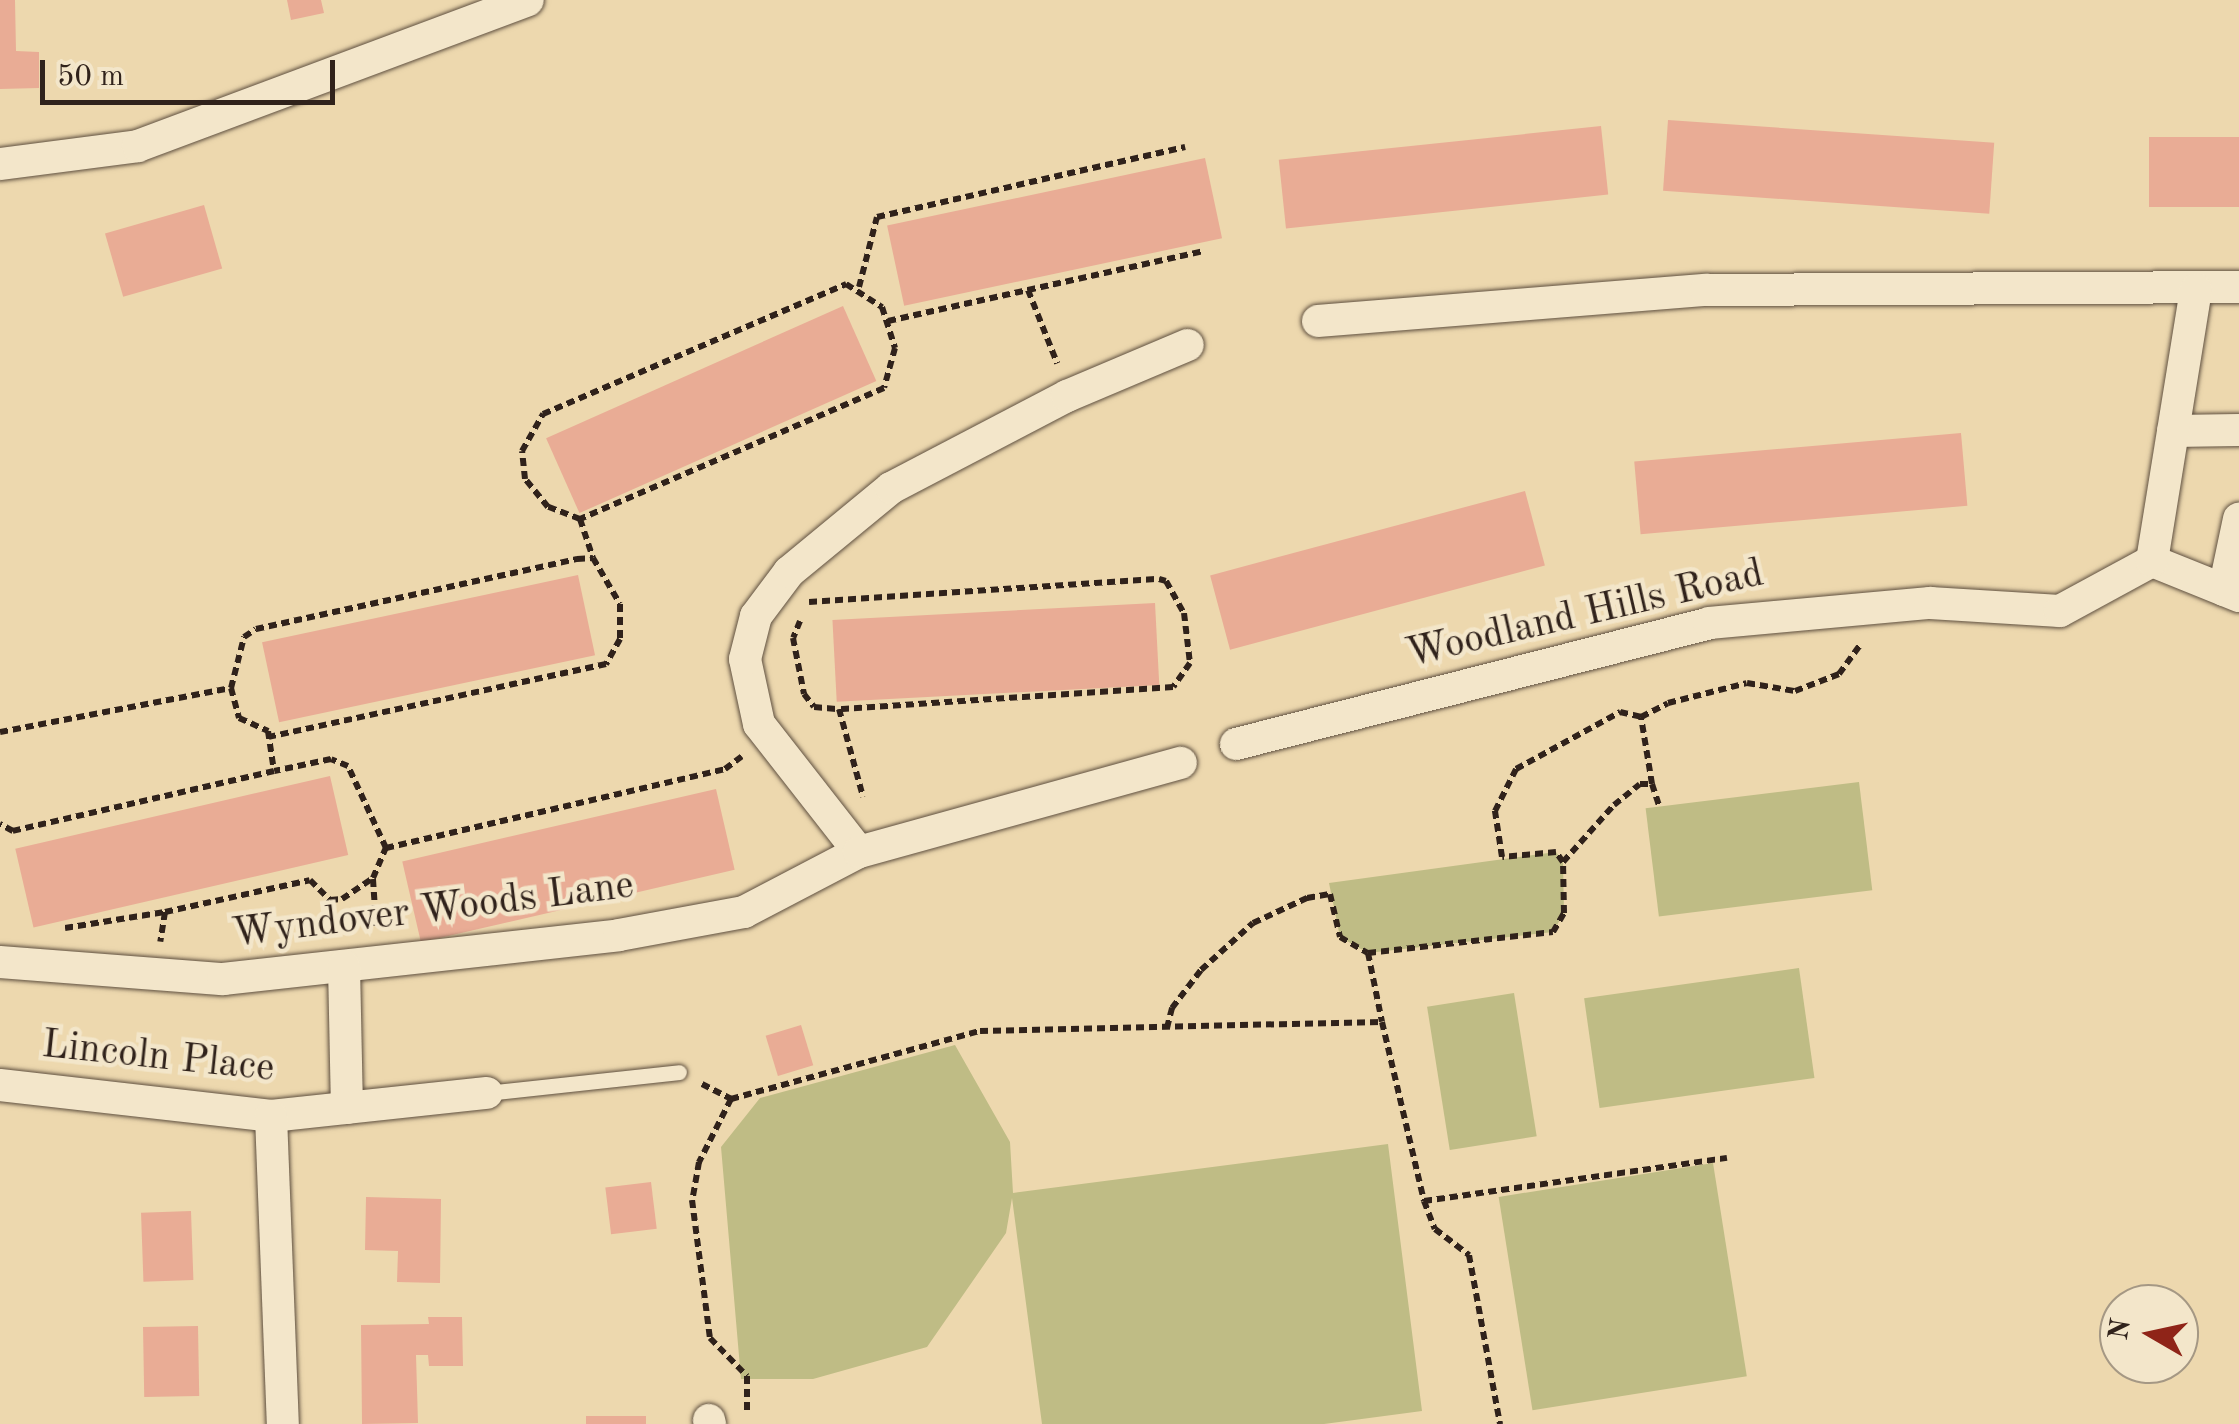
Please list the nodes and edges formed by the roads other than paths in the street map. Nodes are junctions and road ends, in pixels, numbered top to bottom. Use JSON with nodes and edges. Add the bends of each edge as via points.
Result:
{"nodes":[{"id":1,"x":528,"y":0,"type":"edge"},
{"id":2,"x":0,"y":164,"type":"edge"},
{"id":3,"x":2239,"y":287,"type":"edge"},
{"id":4,"x":2196,"y":290,"type":"junction"},
{"id":5,"x":1318,"y":321,"type":"dead end"},
{"id":6,"x":1188,"y":345,"type":"dead end"},
{"id":7,"x":2239,"y":430,"type":"edge"},
{"id":8,"x":2173,"y":431,"type":"junction"},
{"id":9,"x":2239,"y":519,"type":"edge"},
{"id":10,"x":2152,"y":561,"type":"junction"},
{"id":11,"x":2232,"y":593,"type":"edge"},
{"id":12,"x":1236,"y":744,"type":"dead end"},
{"id":13,"x":1181,"y":763,"type":"dead end"},
{"id":14,"x":868,"y":849,"type":"junction"},
{"id":15,"x":0,"y":962,"type":"edge"},
{"id":16,"x":344,"y":966,"type":"junction"},
{"id":17,"x":679,"y":1072,"type":"dead end"},
{"id":18,"x":0,"y":1084,"type":"edge"},
{"id":19,"x":487,"y":1093,"type":"joint"},
{"id":20,"x":346,"y":1108,"type":"junction"},
{"id":21,"x":271,"y":1116,"type":"junction"},
{"id":22,"x":282,"y":1424,"type":"edge"}],
"edges":[{"from":1,"to":2,"type":"street","via":[[138,146]]},
{"from":3,"to":4,"type":"street"},
{"from":4,"to":5,"type":"street","via":[[1706,290]]},
{"from":4,"to":8,"type":"street"},
{"from":6,"to":14,"type":"street","via":[[1073,394],[891,488],[789,572],[756,616],[746,659],[758,724]]},
{"from":7,"to":8,"type":"street"},
{"from":8,"to":10,"type":"street"},
{"from":9,"to":11,"type":"street"},
{"from":10,"to":11,"type":"street"},
{"from":10,"to":12,"type":"street","name":"Woodland Hills Road","via":[[2060,611],[1861,606],[1709,623]]},
{"from":13,"to":14,"type":"street","name":"Wyndover Woods Lane"},
{"from":14,"to":16,"type":"street","name":"Wyndover Woods Lane","via":[[744,912],[619,935]]},
{"from":15,"to":16,"type":"street","name":"Wyndover Woods Lane","via":[[223,979]]},
{"from":16,"to":20,"type":"street"},
{"from":17,"to":19,"type":"lane"},
{"from":18,"to":21,"type":"street","name":"Lincoln Place"},
{"from":19,"to":20,"type":"street","name":"Lincoln Place"},
{"from":20,"to":21,"type":"street","name":"Lincoln Place"},
{"from":21,"to":22,"type":"street"}]}
